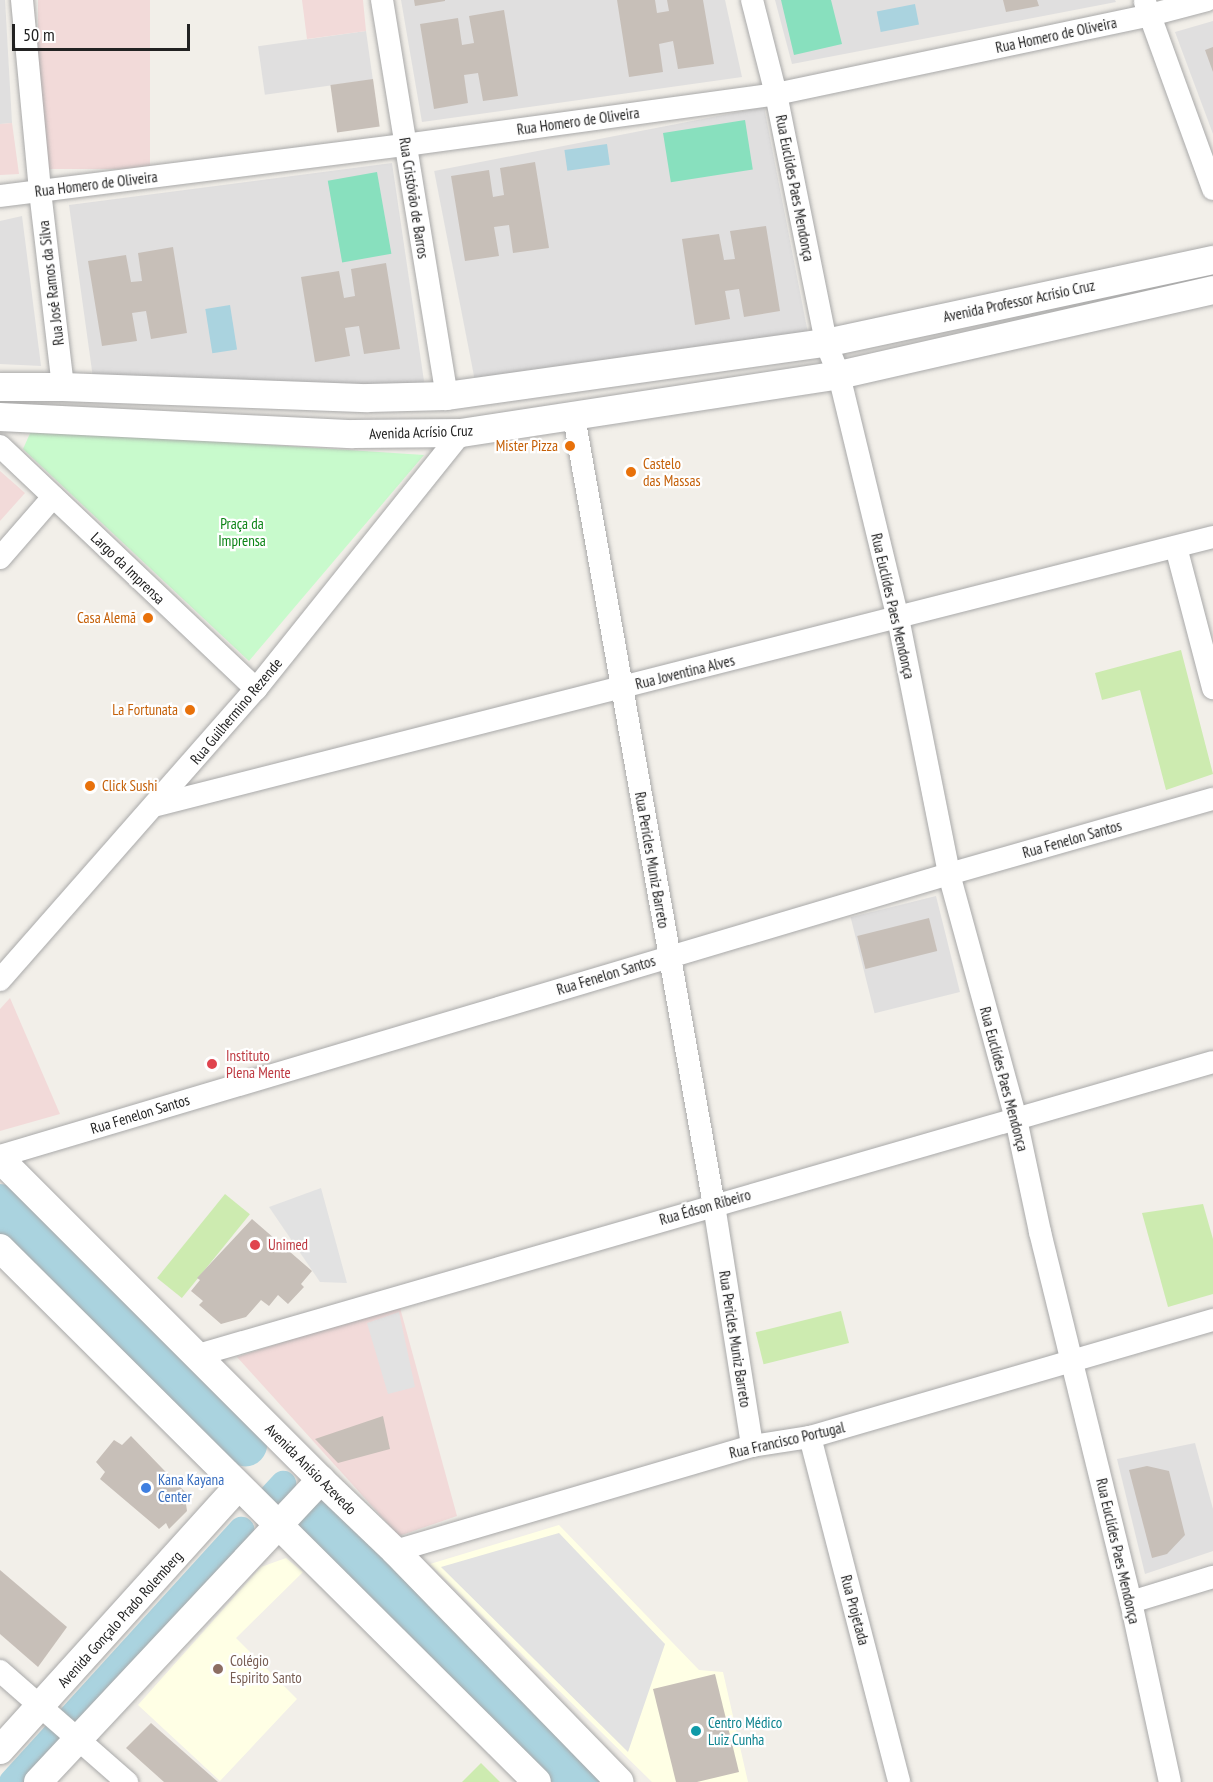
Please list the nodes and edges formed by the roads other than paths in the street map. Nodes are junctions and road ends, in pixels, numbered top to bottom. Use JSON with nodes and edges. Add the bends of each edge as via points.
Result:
{"nodes":[{"id":1,"x":21,"y":0,"type":"edge"},
{"id":2,"x":382,"y":0,"type":"edge"},
{"id":3,"x":752,"y":0,"type":"edge"},
{"id":4,"x":1207,"y":0,"type":"edge"},
{"id":5,"x":1147,"y":7,"type":"edge"},
{"id":6,"x":776,"y":94,"type":"junction"},
{"id":7,"x":405,"y":145,"type":"junction"},
{"id":8,"x":1213,"y":189,"type":"edge"},
{"id":9,"x":40,"y":191,"type":"junction"},
{"id":10,"x":0,"y":196,"type":"edge"},
{"id":11,"x":1213,"y":260,"type":"edge"},
{"id":12,"x":1213,"y":290,"type":"edge"},
{"id":13,"x":826,"y":343,"type":"junction"},
{"id":14,"x":839,"y":375,"type":"junction"},
{"id":15,"x":0,"y":387,"type":"edge"},
{"id":16,"x":63,"y":387,"type":"junction"},
{"id":17,"x":447,"y":396,"type":"junction"},
{"id":18,"x":0,"y":417,"type":"edge"},
{"id":19,"x":574,"y":417,"type":"junction"},
{"id":20,"x":461,"y":433,"type":"junction"},
{"id":21,"x":0,"y":446,"type":"edge"},
{"id":22,"x":53,"y":497,"type":"junction"},
{"id":23,"x":1213,"y":537,"type":"edge"},
{"id":24,"x":1176,"y":547,"type":"junction"},
{"id":25,"x":0,"y":558,"type":"edge"},
{"id":26,"x":898,"y":618,"type":"junction"},
{"id":27,"x":622,"y":687,"type":"junction"},
{"id":28,"x":1213,"y":688,"type":"edge"},
{"id":29,"x":256,"y":689,"type":"junction"},
{"id":30,"x":1213,"y":799,"type":"edge"},
{"id":31,"x":157,"y":805,"type":"junction"},
{"id":32,"x":949,"y":874,"type":"junction"},
{"id":33,"x":669,"y":957,"type":"junction"},
{"id":34,"x":0,"y":980,"type":"edge"},
{"id":35,"x":1213,"y":1062,"type":"edge"},
{"id":36,"x":1017,"y":1119,"type":"junction"},
{"id":37,"x":0,"y":1157,"type":"edge"},
{"id":38,"x":714,"y":1205,"type":"junction"},
{"id":39,"x":0,"y":1248,"type":"edge"},
{"id":40,"x":1213,"y":1320,"type":"edge"},
{"id":41,"x":198,"y":1355,"type":"junction"},
{"id":42,"x":1073,"y":1361,"type":"junction"},
{"id":43,"x":810,"y":1437,"type":"junction"},
{"id":44,"x":752,"y":1446,"type":"junction"},
{"id":45,"x":321,"y":1480,"type":"junction"},
{"id":46,"x":238,"y":1487,"type":"junction"},
{"id":47,"x":279,"y":1526,"type":"junction"},
{"id":48,"x":395,"y":1551,"type":"junction"},
{"id":49,"x":1213,"y":1578,"type":"edge"},
{"id":50,"x":1131,"y":1602,"type":"junction"},
{"id":51,"x":0,"y":1671,"type":"edge"},
{"id":52,"x":46,"y":1710,"type":"junction"},
{"id":53,"x":73,"y":1735,"type":"junction"},
{"id":54,"x":0,"y":1750,"type":"edge"},
{"id":55,"x":38,"y":1782,"type":"edge"},
{"id":56,"x":127,"y":1782,"type":"edge"},
{"id":57,"x":537,"y":1782,"type":"edge"},
{"id":58,"x":620,"y":1782,"type":"edge"},
{"id":59,"x":899,"y":1782,"type":"edge"},
{"id":60,"x":1170,"y":1782,"type":"edge"}],
"edges":[{"from":1,"to":9,"type":"street","name":"Rua José Ramos da Silva"},
{"from":2,"to":7,"type":"street","name":"Rua Cristóvão de Barros"},
{"from":3,"to":6,"type":"street","name":"Rua Euclides Paes Mendonça"},
{"from":4,"to":5,"type":"street","name":"Rua Homero de Oliveira"},
{"from":5,"to":6,"type":"street","name":"Rua Homero de Oliveira"},
{"from":5,"to":8,"type":"street"},
{"from":6,"to":7,"type":"street","name":"Rua Homero de Oliveira"},
{"from":6,"to":13,"type":"street","name":"Rua Euclides Paes Mendonça"},
{"from":7,"to":9,"type":"street","name":"Rua Homero de Oliveira"},
{"from":7,"to":17,"type":"street","name":"Rua Cristóvão de Barros"},
{"from":9,"to":10,"type":"street","name":"Rua Homero de Oliveira"},
{"from":9,"to":16,"type":"street","name":"Rua José Ramos da Silva"},
{"from":11,"to":13,"type":"street","name":"Avenida Professor Acrísio Cruz"},
{"from":12,"to":14,"type":"street","name":"Avenida Professor Acrísio Cruz"},
{"from":13,"to":14,"type":"street","name":"Rua Euclides Paes Mendonça"},
{"from":13,"to":17,"type":"street"},
{"from":14,"to":19,"type":"street","name":"Avenida Acrísio Cruz"},
{"from":14,"to":26,"type":"street","name":"Rua Euclídes Paes Mendonça"},
{"from":15,"to":16,"type":"street"},
{"from":16,"to":17,"type":"street","via":[[368,398]]},
{"from":18,"to":20,"type":"street","name":"Avenida Acrísio Cruz","via":[[353,434]]},
{"from":19,"to":20,"type":"street","name":"Avenida Acrísio Cruz"},
{"from":19,"to":27,"type":"street","name":"Rua Pericles Muniz Barreto"},
{"from":20,"to":29,"type":"street","name":"Rua Guilhermino Rezende"},
{"from":21,"to":22,"type":"street","name":"Largo da Imprensa"},
{"from":22,"to":25,"type":"street"},
{"from":22,"to":29,"type":"street","name":"Largo da Imprensa"},
{"from":23,"to":24,"type":"street","name":"Rua Joventina Alves"},
{"from":24,"to":26,"type":"street","name":"Rua Joventina Alves"},
{"from":24,"to":28,"type":"street"},
{"from":26,"to":27,"type":"street","name":"Rua Joventina Alves"},
{"from":26,"to":32,"type":"street","name":"Rua Euclídes Paes Mendonça"},
{"from":27,"to":31,"type":"street","name":"Rua Joventina Alves"},
{"from":27,"to":33,"type":"street","name":"Rua Pericles Muniz Barreto"},
{"from":29,"to":31,"type":"street","name":"Rua Guilhermino Rezende"},
{"from":30,"to":32,"type":"street","name":"Rua Fenelon Santos"},
{"from":31,"to":34,"type":"street","name":"Rua Guilhermino Rezende"},
{"from":32,"to":33,"type":"street","name":"Rua Fenelon Santos"},
{"from":32,"to":36,"type":"street","name":"Rua Euclídes Paes Mendonça"},
{"from":33,"to":37,"type":"street","name":"Rua Fenelon Santos"},
{"from":33,"to":38,"type":"street","name":"Rua Pericles Muniz Barreto"},
{"from":35,"to":36,"type":"street","name":"Rua Édson Ribeiro"},
{"from":36,"to":38,"type":"street","name":"Rua Édson Ribeiro"},
{"from":36,"to":42,"type":"street","name":"Rua Euclídes Paes Mendonça","via":[[1040,1232]]},
{"from":37,"to":41,"type":"street","name":"Avenida Anísio Azevedo"},
{"from":38,"to":41,"type":"street","name":"Rua Édson Ribeiro"},
{"from":38,"to":44,"type":"street","name":"Rua Pericles Muniz Barreto"},
{"from":39,"to":46,"type":"street"},
{"from":40,"to":42,"type":"street","name":"Rua Francisco Portugal"},
{"from":41,"to":45,"type":"street","name":"Avenida Anísio Azevedo"},
{"from":42,"to":43,"type":"street","name":"Rua Francisco Portugal"},
{"from":42,"to":50,"type":"street","name":"Rua Euclídes Paes Mendonça"},
{"from":43,"to":44,"type":"street","name":"Rua Francisco Portugal"},
{"from":43,"to":59,"type":"street","name":"Rua Projetada"},
{"from":44,"to":48,"type":"street","name":"Rua Francisco Portugal"},
{"from":45,"to":47,"type":"street"},
{"from":45,"to":48,"type":"street","name":"Avenida Anísio Azevedo"},
{"from":46,"to":47,"type":"street"},
{"from":46,"to":52,"type":"street","name":"Avenida Gonçalo Prado Rolemberg"},
{"from":47,"to":53,"type":"street"},
{"from":47,"to":57,"type":"street"},
{"from":48,"to":58,"type":"street","name":"Avenida Anísio Azevedo"},
{"from":49,"to":50,"type":"street"},
{"from":50,"to":60,"type":"street","name":"Rua Euclídes Paes Mendonça"},
{"from":51,"to":52,"type":"street"},
{"from":52,"to":53,"type":"street"},
{"from":52,"to":54,"type":"street","name":"Avenida Gonçalo Prado Rolemberg"},
{"from":53,"to":55,"type":"street"},
{"from":53,"to":56,"type":"street"}]}
